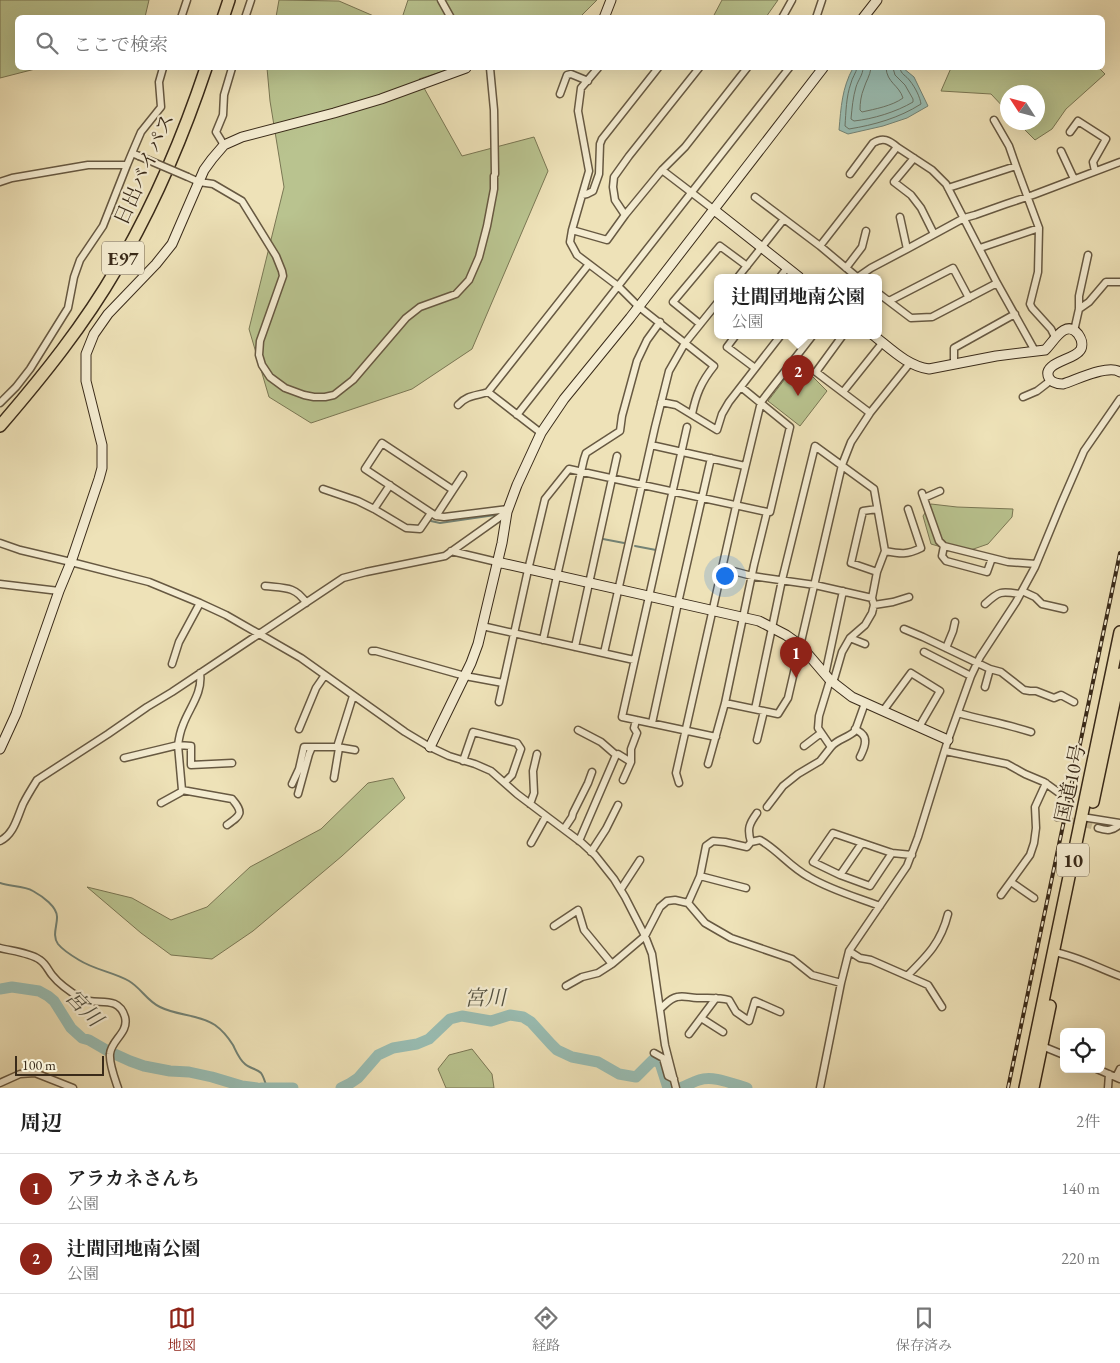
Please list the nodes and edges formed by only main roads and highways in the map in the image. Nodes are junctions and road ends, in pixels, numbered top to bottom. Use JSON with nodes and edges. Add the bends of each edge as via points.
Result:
{"nodes":[{"id":1,"x":229,"y":0,"type":"edge"},
{"id":2,"x":224,"y":15,"type":"edge"},
{"id":3,"x":205,"y":70,"type":"edge"},
{"id":4,"x":0,"y":426,"type":"edge"},
{"id":5,"x":1120,"y":632,"type":"edge"},
{"id":6,"x":1118,"y":670,"type":"edge"},
{"id":7,"x":1058,"y":953,"type":"junction"},
{"id":8,"x":1025,"y":1088,"type":"edge"},
{"id":9,"x":1033,"y":1088,"type":"edge"}],
"edges":[{"from":1,"to":2,"type":"highway"},
{"from":3,"to":4,"type":"highway","name":"日出バイパス","number":"E97","via":[[171,162],[117,269],[74,334]]},
{"from":5,"to":6,"type":"highway","name":"国道10号","number":"10"},
{"from":6,"to":7,"type":"highway","name":"国道10号","number":"10"},
{"from":7,"to":8,"type":"highway","name":"国道10号","number":"10"},
{"from":7,"to":9,"type":"highway","name":"国道10号","number":"10"}]}
